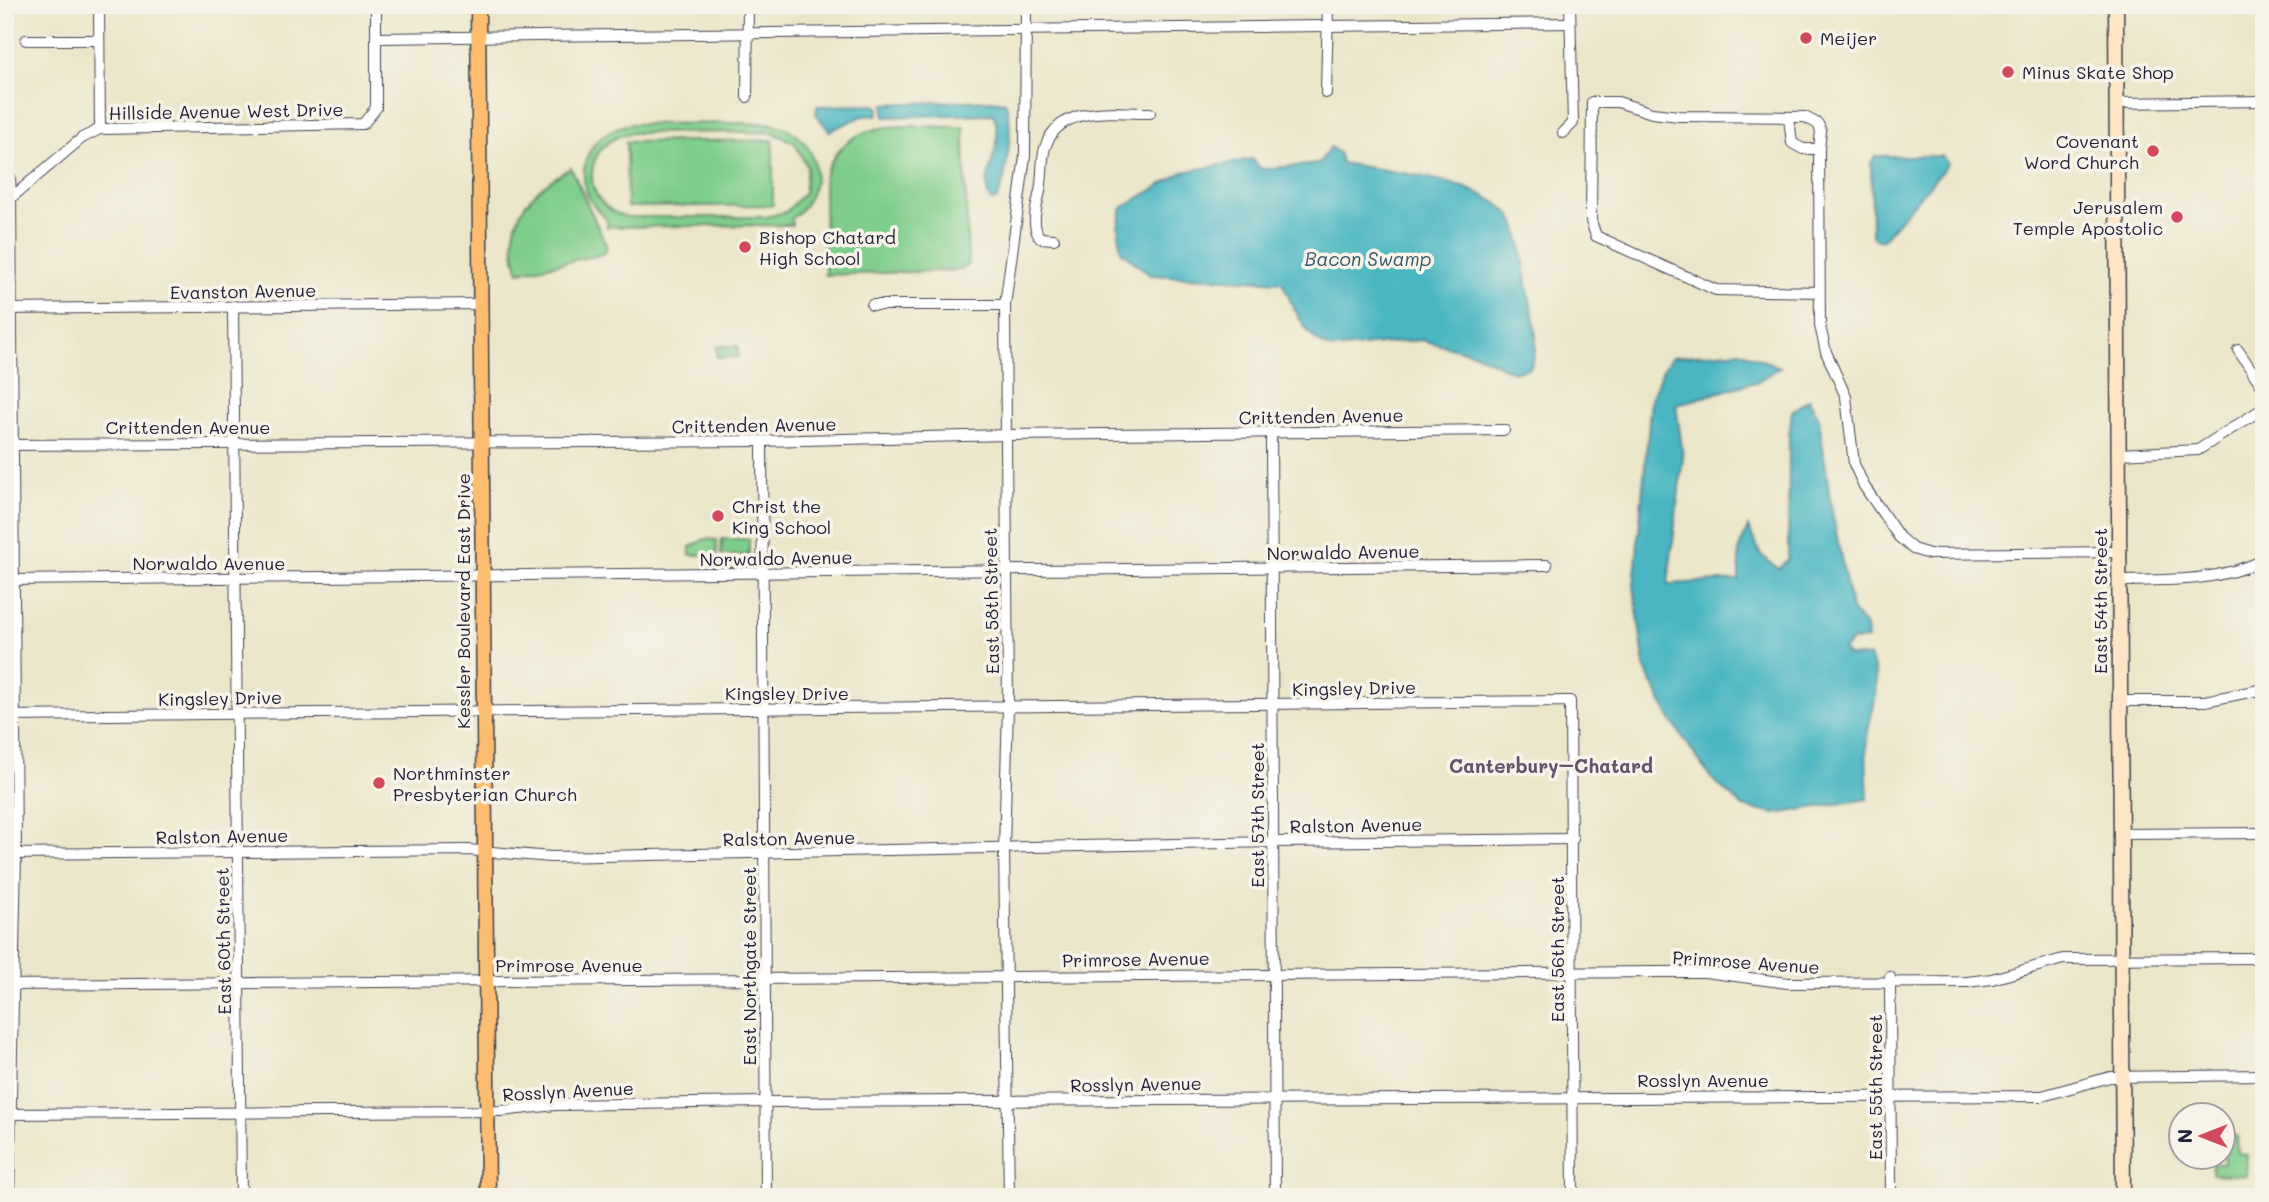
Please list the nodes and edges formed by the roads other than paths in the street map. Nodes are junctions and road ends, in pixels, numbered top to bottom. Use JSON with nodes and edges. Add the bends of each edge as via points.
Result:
{"nodes":[{"id":1,"x":99,"y":5,"type":"edge"},
{"id":2,"x":376,"y":5,"type":"edge"},
{"id":3,"x":478,"y":5,"type":"edge"},
{"id":4,"x":748,"y":5,"type":"edge"},
{"id":5,"x":1026,"y":5,"type":"edge"},
{"id":6,"x":1328,"y":5,"type":"edge"},
{"id":7,"x":1570,"y":5,"type":"edge"},
{"id":8,"x":2116,"y":5,"type":"edge"},
{"id":9,"x":1570,"y":23,"type":"junction"},
{"id":10,"x":1328,"y":27,"type":"junction"},
{"id":11,"x":1026,"y":30,"type":"junction"},
{"id":12,"x":748,"y":33,"type":"junction"},
{"id":13,"x":478,"y":36,"type":"junction"},
{"id":14,"x":376,"y":38,"type":"junction"},
{"id":15,"x":26,"y":40,"type":"dead end"},
{"id":16,"x":99,"y":40,"type":"junction"},
{"id":17,"x":1326,"y":93,"type":"dead end"},
{"id":18,"x":747,"y":97,"type":"dead end"},
{"id":19,"x":2264,"y":101,"type":"edge"},
{"id":20,"x":2117,"y":103,"type":"junction"},
{"id":21,"x":1150,"y":113,"type":"dead end"},
{"id":22,"x":1789,"y":118,"type":"junction"},
{"id":23,"x":100,"y":129,"type":"junction"},
{"id":24,"x":1563,"y":133,"type":"dead end"},
{"id":25,"x":1819,"y":149,"type":"junction"},
{"id":26,"x":1025,"y":156,"type":"junction"},
{"id":27,"x":1044,"y":158,"type":"junction"},
{"id":28,"x":5,"y":175,"type":"edge"},
{"id":29,"x":11,"y":198,"type":"junction"},
{"id":30,"x":1054,"y":239,"type":"dead end"},
{"id":31,"x":1819,"y":292,"type":"junction"},
{"id":32,"x":481,"y":304,"type":"junction"},
{"id":33,"x":872,"y":305,"type":"dead end"},
{"id":34,"x":1005,"y":305,"type":"junction"},
{"id":35,"x":233,"y":306,"type":"junction"},
{"id":36,"x":9,"y":309,"type":"edge"},
{"id":37,"x":2238,"y":350,"type":"dead end"},
{"id":38,"x":2264,"y":389,"type":"edge"},
{"id":39,"x":2264,"y":408,"type":"edge"},
{"id":40,"x":1504,"y":430,"type":"dead end"},
{"id":41,"x":1271,"y":432,"type":"junction"},
{"id":42,"x":1007,"y":435,"type":"junction"},
{"id":43,"x":762,"y":441,"type":"junction"},
{"id":44,"x":481,"y":442,"type":"junction"},
{"id":45,"x":235,"y":443,"type":"junction"},
{"id":46,"x":9,"y":444,"type":"edge"},
{"id":47,"x":2119,"y":454,"type":"junction"},
{"id":48,"x":2119,"y":552,"type":"junction"},
{"id":49,"x":2264,"y":560,"type":"edge"},
{"id":50,"x":1547,"y":565,"type":"dead end"},
{"id":51,"x":1272,"y":568,"type":"junction"},
{"id":52,"x":1005,"y":571,"type":"junction"},
{"id":53,"x":761,"y":573,"type":"junction"},
{"id":54,"x":482,"y":576,"type":"junction"},
{"id":55,"x":235,"y":578,"type":"junction"},
{"id":56,"x":10,"y":580,"type":"edge"},
{"id":57,"x":2120,"y":581,"type":"junction"},
{"id":58,"x":2264,"y":689,"type":"edge"},
{"id":59,"x":1570,"y":701,"type":"joint"},
{"id":60,"x":2120,"y":701,"type":"junction"},
{"id":61,"x":1273,"y":705,"type":"junction"},
{"id":62,"x":1008,"y":707,"type":"junction"},
{"id":63,"x":763,"y":709,"type":"junction"},
{"id":64,"x":483,"y":711,"type":"junction"},
{"id":65,"x":236,"y":714,"type":"junction"},
{"id":66,"x":10,"y":716,"type":"edge"},
{"id":67,"x":2264,"y":833,"type":"edge"},
{"id":68,"x":2121,"y":834,"type":"junction"},
{"id":69,"x":1573,"y":839,"type":"junction"},
{"id":70,"x":1273,"y":842,"type":"junction"},
{"id":71,"x":1004,"y":849,"type":"junction"},
{"id":72,"x":485,"y":850,"type":"junction"},
{"id":73,"x":237,"y":852,"type":"junction"},
{"id":74,"x":11,"y":854,"type":"edge"},
{"id":75,"x":764,"y":854,"type":"junction"},
{"id":76,"x":2122,"y":958,"type":"junction"},
{"id":77,"x":2264,"y":958,"type":"edge"},
{"id":78,"x":1573,"y":973,"type":"junction"},
{"id":79,"x":1274,"y":974,"type":"junction"},
{"id":80,"x":1005,"y":976,"type":"junction"},
{"id":81,"x":766,"y":979,"type":"junction"},
{"id":82,"x":1890,"y":980,"type":"junction"},
{"id":83,"x":486,"y":981,"type":"junction"},
{"id":84,"x":239,"y":983,"type":"junction"},
{"id":85,"x":10,"y":985,"type":"edge"},
{"id":86,"x":2264,"y":1075,"type":"edge"},
{"id":87,"x":2123,"y":1076,"type":"junction"},
{"id":88,"x":1891,"y":1095,"type":"junction"},
{"id":89,"x":1573,"y":1096,"type":"junction"},
{"id":90,"x":1275,"y":1098,"type":"junction"},
{"id":91,"x":765,"y":1102,"type":"junction"},
{"id":92,"x":1008,"y":1102,"type":"junction"},
{"id":93,"x":487,"y":1111,"type":"junction"},
{"id":94,"x":240,"y":1113,"type":"junction"},
{"id":95,"x":8,"y":1114,"type":"edge"},
{"id":96,"x":9,"y":1197,"type":"edge"},
{"id":97,"x":241,"y":1197,"type":"edge"},
{"id":98,"x":488,"y":1197,"type":"edge"},
{"id":99,"x":766,"y":1197,"type":"edge"},
{"id":100,"x":1009,"y":1197,"type":"edge"},
{"id":101,"x":1275,"y":1197,"type":"edge"},
{"id":102,"x":1573,"y":1197,"type":"edge"},
{"id":103,"x":1891,"y":1197,"type":"edge"},
{"id":104,"x":2123,"y":1197,"type":"edge"}],
"edges":[{"from":1,"to":16,"type":"street"},
{"from":2,"to":14,"type":"street"},
{"from":3,"to":13,"type":"main road","name":"Kessler Boulevard East Drive"},
{"from":4,"to":12,"type":"street"},
{"from":5,"to":11,"type":"street","name":"East 58th Street"},
{"from":6,"to":10,"type":"street"},
{"from":7,"to":9,"type":"street"},
{"from":8,"to":20,"type":"street","name":"East 54th Street"},
{"from":9,"to":10,"type":"street"},
{"from":9,"to":24,"type":"street","via":[[1573,123]]},
{"from":10,"to":11,"type":"street"},
{"from":10,"to":17,"type":"street"},
{"from":11,"to":12,"type":"street"},
{"from":11,"to":26,"type":"street","name":"East 58th Street"},
{"from":12,"to":13,"type":"street"},
{"from":12,"to":18,"type":"street"},
{"from":13,"to":14,"type":"street"},
{"from":13,"to":32,"type":"main road","name":"Kessler Boulevard East Drive"},
{"from":14,"to":23,"type":"street","name":"Hillside Avenue West Drive","via":[[376,108],[369,120],[353,126]]},
{"from":15,"to":16,"type":"street"},
{"from":16,"to":23,"type":"street"},
{"from":19,"to":20,"type":"street"},
{"from":20,"to":47,"type":"street","name":"East 54th Street"},
{"from":21,"to":27,"type":"street","via":[[1076,117],[1051,137]]},
{"from":22,"to":25,"type":"street","via":[[1792,143]]},
{"from":22,"to":25,"type":"street","via":[[1808,118],[1818,124]]},
{"from":22,"to":31,"type":"street","via":[[1679,117],[1618,102],[1592,102],[1591,222],[1596,236],[1716,290]]},
{"from":23,"to":29,"type":"street","via":[[82,138]]},
{"from":25,"to":31,"type":"street"},
{"from":26,"to":27,"type":"street"},
{"from":26,"to":34,"type":"street","name":"East 58th Street"},
{"from":27,"to":30,"type":"street","via":[[1035,227],[1040,238]]},
{"from":28,"to":29,"type":"street","via":[[10,178]]},
{"from":29,"to":36,"type":"street"},
{"from":31,"to":48,"type":"street","via":[[1822,339],[1846,397],[1856,471],[1904,543],[1929,554]]},
{"from":32,"to":35,"type":"street","name":"Evanston Avenue"},
{"from":32,"to":44,"type":"main road","name":"Kessler Boulevard East Drive"},
{"from":33,"to":34,"type":"street"},
{"from":34,"to":42,"type":"street","name":"East 58th Street"},
{"from":35,"to":36,"type":"street","name":"Evanston Avenue"},
{"from":35,"to":45,"type":"street","name":"East 60th Street"},
{"from":36,"to":46,"type":"street"},
{"from":37,"to":38,"type":"street"},
{"from":39,"to":47,"type":"street","via":[[2198,450]]},
{"from":40,"to":41,"type":"street","name":"Crittenden Avenue"},
{"from":41,"to":42,"type":"street","name":"Crittenden Avenue"},
{"from":41,"to":51,"type":"street","name":"East 57th Street"},
{"from":42,"to":43,"type":"street","name":"Crittenden Avenue"},
{"from":42,"to":52,"type":"street","name":"East 58th Street"},
{"from":43,"to":44,"type":"street","name":"Crittenden Avenue"},
{"from":43,"to":53,"type":"street","name":"East Northgate Street"},
{"from":44,"to":45,"type":"street","name":"Crittenden Avenue"},
{"from":44,"to":54,"type":"main road","name":"Kessler Boulevard East Drive"},
{"from":45,"to":46,"type":"street","name":"Crittenden Avenue"},
{"from":45,"to":55,"type":"street","name":"East 60th Street"},
{"from":46,"to":56,"type":"street"},
{"from":47,"to":48,"type":"street","name":"East 54th Street"},
{"from":48,"to":57,"type":"street","name":"East 54th Street"},
{"from":49,"to":57,"type":"street","via":[[2208,578]]},
{"from":50,"to":51,"type":"street","name":"Norwaldo Avenue"},
{"from":51,"to":52,"type":"street","name":"Norwaldo Avenue"},
{"from":51,"to":61,"type":"street","name":"East 57th Street"},
{"from":52,"to":53,"type":"street","name":"Norwaldo Avenue"},
{"from":52,"to":62,"type":"street","name":"East 58th Street"},
{"from":53,"to":54,"type":"street","name":"Norwaldo Avenue"},
{"from":53,"to":63,"type":"street","name":"East Northgate Street"},
{"from":54,"to":55,"type":"street","name":"Norwaldo Avenue"},
{"from":54,"to":64,"type":"main road","name":"Kessler Boulevard East Drive"},
{"from":55,"to":56,"type":"street","name":"Norwaldo Avenue"},
{"from":55,"to":65,"type":"street","name":"East 60th Street"},
{"from":56,"to":66,"type":"street"},
{"from":57,"to":60,"type":"street","name":"East 54th Street"},
{"from":58,"to":60,"type":"street","via":[[2197,701]]},
{"from":59,"to":61,"type":"street","name":"Kingsley Drive"},
{"from":59,"to":69,"type":"street","name":"East 56th Street"},
{"from":60,"to":68,"type":"street","name":"East 54th Street"},
{"from":61,"to":62,"type":"street","name":"Kingsley Drive"},
{"from":61,"to":70,"type":"street","name":"East 57th Street"},
{"from":62,"to":63,"type":"street","name":"Kingsley Drive"},
{"from":62,"to":71,"type":"street","name":"East 58th Street"},
{"from":63,"to":64,"type":"street","name":"Kingsley Drive"},
{"from":63,"to":75,"type":"street","name":"East Northgate Street"},
{"from":64,"to":65,"type":"street","name":"Kingsley Drive"},
{"from":64,"to":72,"type":"main road","name":"Kessler Boulevard East Drive"},
{"from":65,"to":66,"type":"street","name":"Kingsley Drive"},
{"from":65,"to":73,"type":"street","name":"East 60th Street"},
{"from":66,"to":74,"type":"street"},
{"from":67,"to":68,"type":"street"},
{"from":68,"to":76,"type":"street","name":"East 54th Street"},
{"from":69,"to":70,"type":"street","name":"Ralston Avenue"},
{"from":69,"to":78,"type":"street","name":"East 56th Street"},
{"from":70,"to":71,"type":"street","name":"Ralston Avenue"},
{"from":70,"to":79,"type":"street","name":"East 57th Street"},
{"from":71,"to":75,"type":"street","name":"Ralston Avenue"},
{"from":71,"to":80,"type":"street","name":"East 58th Street"},
{"from":72,"to":73,"type":"street","name":"Ralston Avenue"},
{"from":72,"to":75,"type":"street","name":"Ralston Avenue","via":[[551,857]]},
{"from":72,"to":83,"type":"main road","name":"Kessler Boulevard East Drive"},
{"from":73,"to":74,"type":"street","name":"Ralston Avenue"},
{"from":73,"to":84,"type":"street","name":"East 60th Street"},
{"from":74,"to":85,"type":"street"},
{"from":75,"to":81,"type":"street","name":"East Northgate Street"},
{"from":76,"to":77,"type":"street","name":"Primrose Avenue"},
{"from":76,"to":82,"type":"street","name":"Primrose Avenue","via":[[2059,960],[1980,982]]},
{"from":76,"to":87,"type":"street","name":"East 54th Street"},
{"from":78,"to":79,"type":"street","name":"Primrose Avenue"},
{"from":78,"to":82,"type":"street","name":"Primrose Avenue","via":[[1705,972],[1788,983]]},
{"from":78,"to":89,"type":"street","name":"East 56th Street"},
{"from":79,"to":80,"type":"street","name":"Primrose Avenue"},
{"from":79,"to":90,"type":"street","name":"East 57th Street"},
{"from":80,"to":81,"type":"street","name":"Primrose Avenue"},
{"from":80,"to":92,"type":"street","name":"East 58th Street"},
{"from":81,"to":83,"type":"street","name":"Primrose Avenue"},
{"from":81,"to":91,"type":"street","name":"East Northgate Street"},
{"from":82,"to":88,"type":"street","name":"East 55th Street"},
{"from":83,"to":84,"type":"street","name":"Primrose Avenue"},
{"from":83,"to":93,"type":"main road","name":"Kessler Boulevard East Drive"},
{"from":84,"to":85,"type":"street","name":"Primrose Avenue"},
{"from":84,"to":94,"type":"street","name":"East 60th Street"},
{"from":85,"to":95,"type":"street"},
{"from":86,"to":87,"type":"street","name":"Rosslyn Avenue"},
{"from":87,"to":88,"type":"street","name":"Rosslyn Avenue","via":[[2047,1096]]},
{"from":87,"to":104,"type":"street","name":"East 54th Street"},
{"from":88,"to":89,"type":"street","name":"Rosslyn Avenue"},
{"from":88,"to":103,"type":"street","name":"East 55th Street"},
{"from":89,"to":90,"type":"street","name":"Rosslyn Avenue"},
{"from":89,"to":102,"type":"street","name":"East 56th Street"},
{"from":90,"to":92,"type":"street","name":"Rosslyn Avenue"},
{"from":90,"to":101,"type":"street","name":"East 57th Street"},
{"from":91,"to":92,"type":"street","name":"Rosslyn Avenue"},
{"from":91,"to":93,"type":"street","name":"Rosslyn Avenue","via":[[555,1105]]},
{"from":91,"to":99,"type":"street","name":"East Northgate Street"},
{"from":92,"to":100,"type":"street","name":"East 58th Street"},
{"from":93,"to":94,"type":"street","name":"Rosslyn Avenue"},
{"from":93,"to":98,"type":"main road","name":"Kessler Boulevard East Drive"},
{"from":94,"to":95,"type":"street","name":"Rosslyn Avenue"},
{"from":94,"to":97,"type":"street","name":"East 60th Street"},
{"from":95,"to":96,"type":"street"}]}
